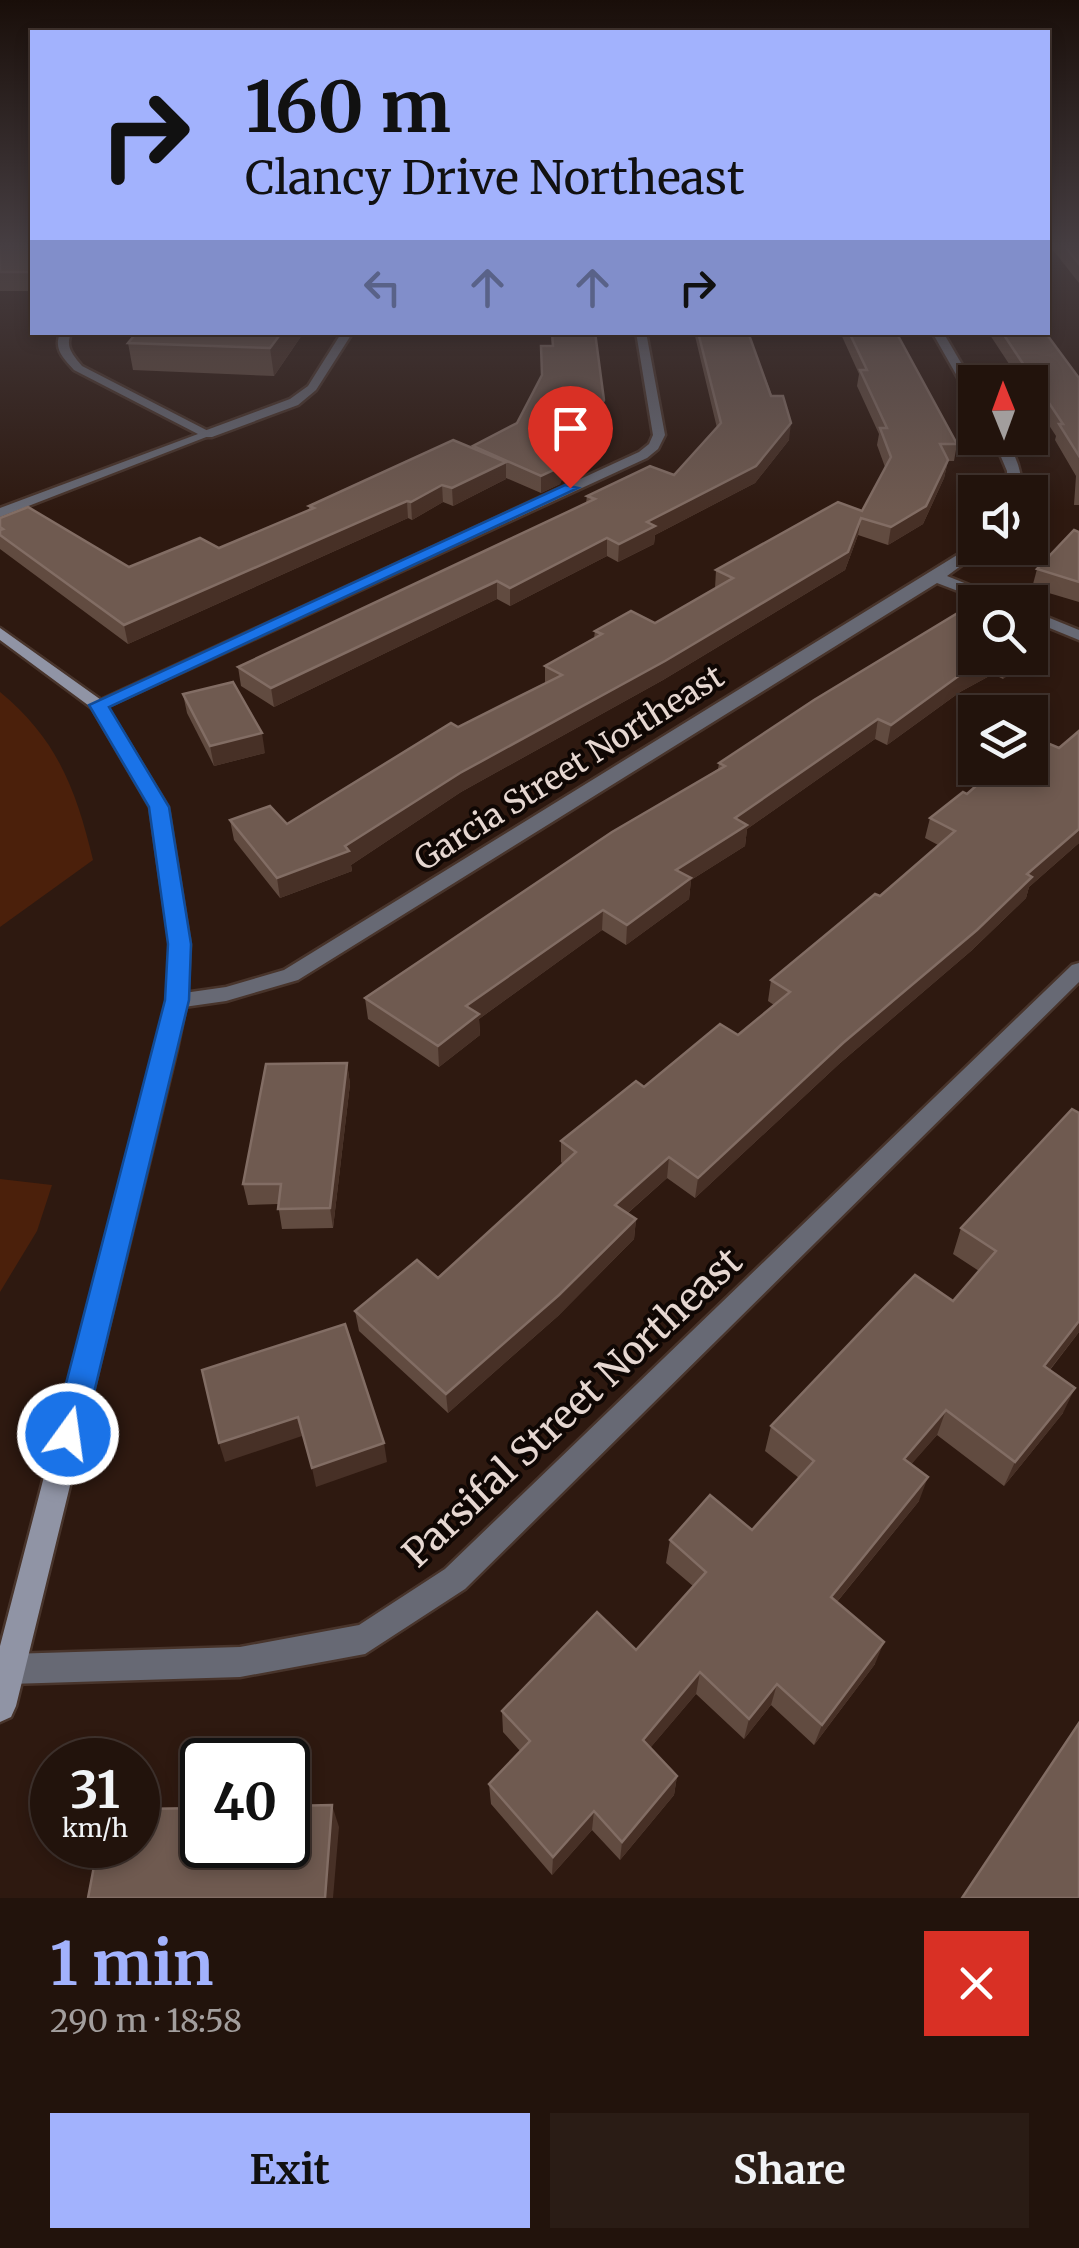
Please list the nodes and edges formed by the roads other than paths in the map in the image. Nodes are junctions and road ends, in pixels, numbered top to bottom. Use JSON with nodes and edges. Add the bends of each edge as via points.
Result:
{"nodes":[{"id":1,"x":65,"y":335,"type":"edge"},
{"id":2,"x":346,"y":335,"type":"edge"},
{"id":3,"x":642,"y":335,"type":"edge"},
{"id":4,"x":939,"y":335,"type":"edge"},
{"id":5,"x":958,"y":368,"type":"edge"},
{"id":6,"x":208,"y":434,"type":"junction"},
{"id":7,"x":0,"y":513,"type":"edge"},
{"id":8,"x":958,"y":561,"type":"edge"},
{"id":9,"x":936,"y":577,"type":"junction"},
{"id":10,"x":958,"y":586,"type":"edge"},
{"id":11,"x":1048,"y":623,"type":"edge"},
{"id":12,"x":0,"y":633,"type":"edge"},
{"id":13,"x":1079,"y":636,"type":"edge"},
{"id":14,"x":98,"y":705,"type":"junction"},
{"id":15,"x":1079,"y":970,"type":"edge"},
{"id":16,"x":177,"y":1000,"type":"junction"},
{"id":17,"x":9,"y":1668,"type":"junction"},
{"id":18,"x":0,"y":1706,"type":"edge"}],
"edges":[{"from":1,"to":6,"type":"street","via":[[65,354],[78,368]]},
{"from":2,"to":6,"type":"street","via":[[312,388],[294,402]]},
{"from":3,"to":14,"type":"street","via":[[659,435],[643,454]]},
{"from":4,"to":5,"type":"street"},
{"from":6,"to":7,"type":"street"},
{"from":8,"to":9,"type":"street","name":"Garcia Street Northeast"},
{"from":9,"to":10,"type":"street"},
{"from":9,"to":16,"type":"street","name":"Garcia Street Northeast","via":[[290,976]]},
{"from":11,"to":13,"type":"street"},
{"from":12,"to":14,"type":"street"},
{"from":14,"to":16,"type":"street","via":[[159,807],[180,944]]},
{"from":15,"to":17,"type":"street","name":"Parsifal Street Northeast","via":[[455,1578],[365,1640],[240,1662]]},
{"from":16,"to":17,"type":"street"},
{"from":17,"to":18,"type":"street"}]}
